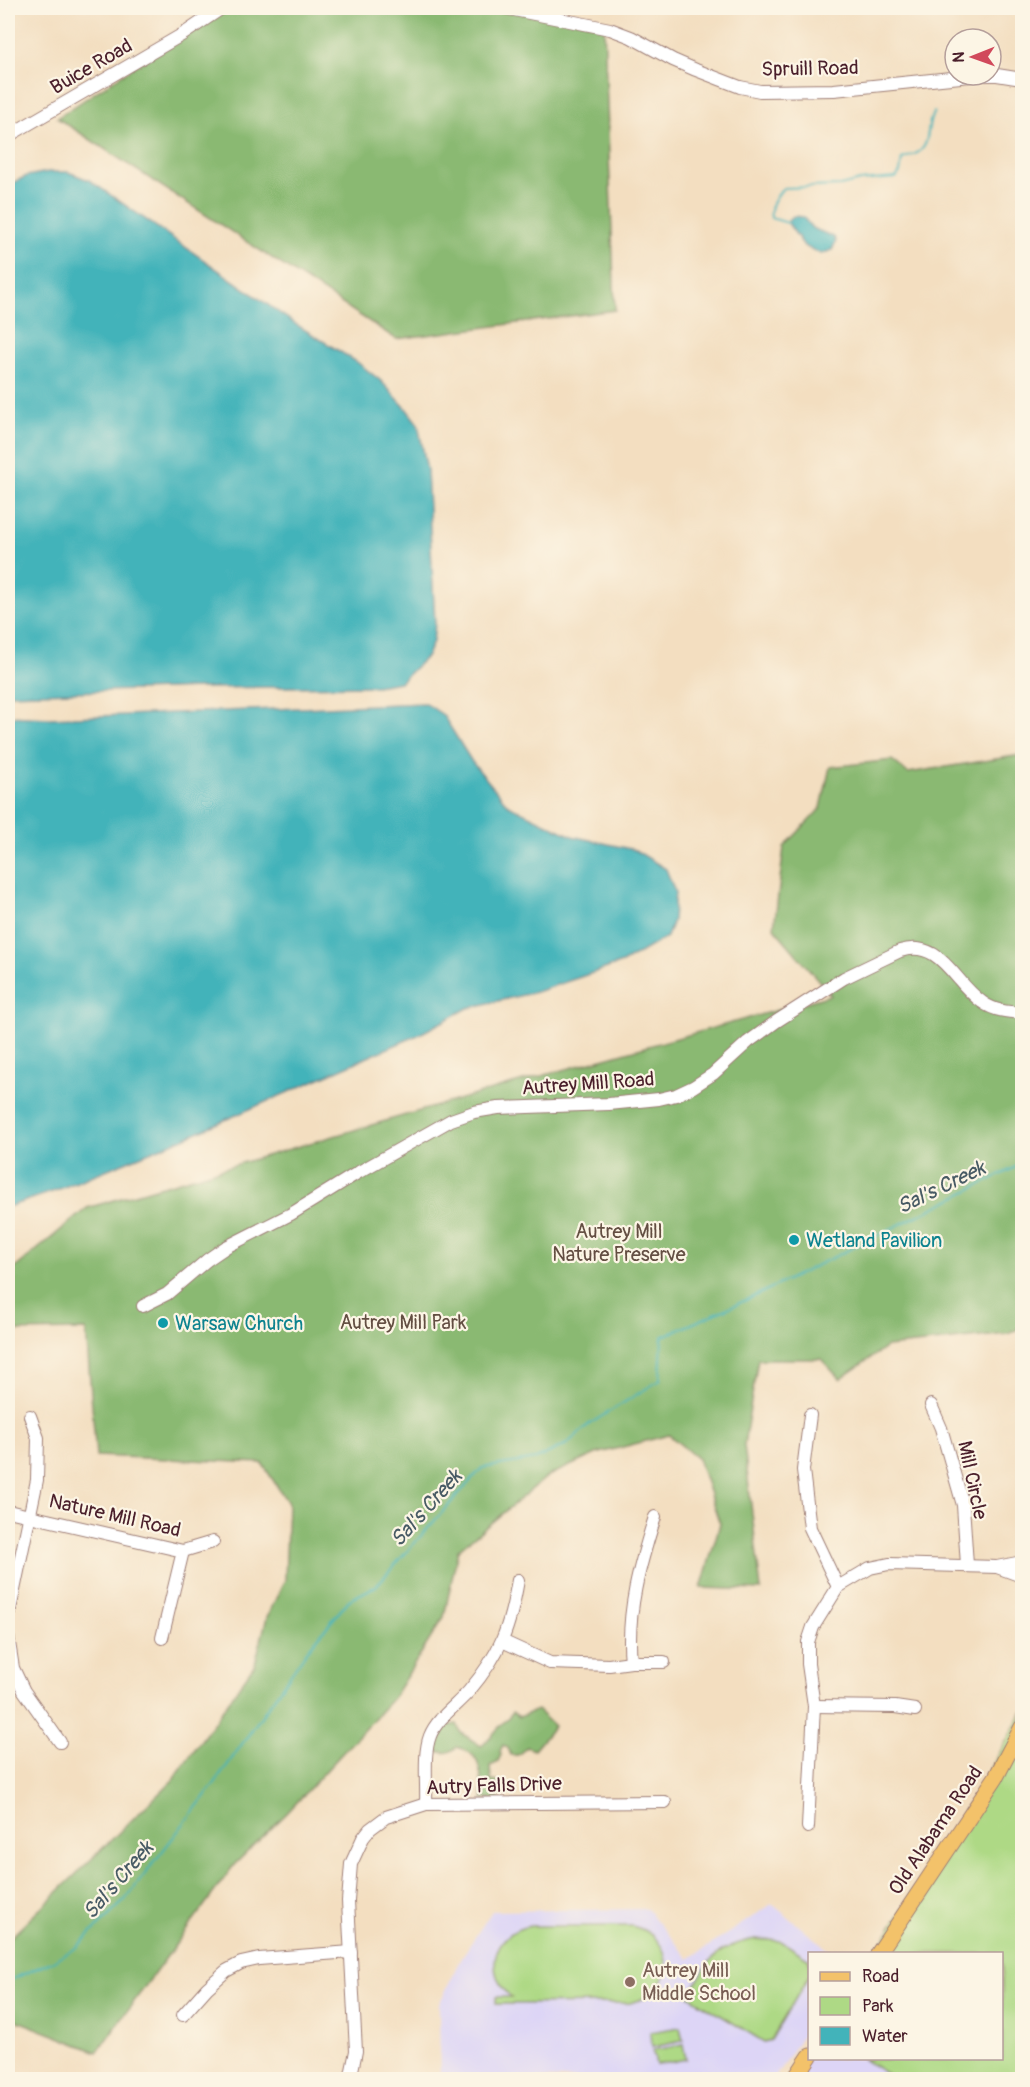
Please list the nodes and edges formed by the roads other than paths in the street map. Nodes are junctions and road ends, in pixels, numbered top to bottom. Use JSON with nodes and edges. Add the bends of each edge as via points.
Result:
{"nodes":[{"id":1,"x":222,"y":8,"type":"edge"},
{"id":2,"x":504,"y":8,"type":"edge"},
{"id":3,"x":1023,"y":79,"type":"edge"},
{"id":4,"x":8,"y":136,"type":"edge"},
{"id":5,"x":1023,"y":1013,"type":"edge"},
{"id":6,"x":143,"y":1306,"type":"dead end"},
{"id":7,"x":932,"y":1405,"type":"dead end"},
{"id":8,"x":810,"y":1415,"type":"dead end"},
{"id":9,"x":30,"y":1416,"type":"dead end"},
{"id":10,"x":8,"y":1511,"type":"edge"},
{"id":11,"x":31,"y":1515,"type":"junction"},
{"id":12,"x":655,"y":1517,"type":"dead end"},
{"id":13,"x":213,"y":1542,"type":"dead end"},
{"id":14,"x":183,"y":1551,"type":"junction"},
{"id":15,"x":1023,"y":1562,"type":"edge"},
{"id":16,"x":967,"y":1565,"type":"junction"},
{"id":17,"x":997,"y":1567,"type":"junction"},
{"id":18,"x":1023,"y":1575,"type":"edge"},
{"id":19,"x":518,"y":1580,"type":"dead end"},
{"id":20,"x":838,"y":1587,"type":"junction"},
{"id":21,"x":8,"y":1619,"type":"edge"},
{"id":22,"x":8,"y":1636,"type":"edge"},
{"id":23,"x":162,"y":1638,"type":"dead end"},
{"id":24,"x":502,"y":1641,"type":"junction"},
{"id":25,"x":631,"y":1662,"type":"junction"},
{"id":26,"x":664,"y":1662,"type":"dead end"},
{"id":27,"x":814,"y":1706,"type":"junction"},
{"id":28,"x":915,"y":1710,"type":"dead end"},
{"id":29,"x":1023,"y":1727,"type":"edge"},
{"id":30,"x":60,"y":1742,"type":"dead end"},
{"id":31,"x":665,"y":1802,"type":"dead end"},
{"id":32,"x":426,"y":1804,"type":"junction"},
{"id":33,"x":808,"y":1827,"type":"dead end"},
{"id":34,"x":351,"y":1952,"type":"junction"},
{"id":35,"x":879,"y":1952,"type":"edge"},
{"id":36,"x":183,"y":2015,"type":"dead end"},
{"id":37,"x":808,"y":2059,"type":"edge"},
{"id":38,"x":350,"y":2079,"type":"edge"},
{"id":39,"x":794,"y":2079,"type":"edge"}],
"edges":[{"from":1,"to":4,"type":"street","name":"Buice Road"},
{"from":2,"to":3,"type":"street","name":"Spruill Road","via":[[610,29],[696,70],[760,91],[834,90],[980,75]]},
{"from":5,"to":6,"type":"street","name":"Autrey Mill Road","via":[[1006,1012],[982,1002],[936,954],[908,948],[844,978],[748,1042],[713,1074],[676,1095],[609,1104],[498,1108],[451,1120],[291,1214],[226,1247],[167,1294]]},
{"from":7,"to":16,"type":"street","name":"Mill Circle","via":[[963,1505]]},
{"from":8,"to":20,"type":"street","via":[[803,1470],[810,1528]]},
{"from":9,"to":11,"type":"street","via":[[38,1438]]},
{"from":10,"to":11,"type":"street","name":"Nature Mill Road"},
{"from":11,"to":14,"type":"street","name":"Nature Mill Road"},
{"from":11,"to":21,"type":"street"},
{"from":12,"to":25,"type":"street","via":[[631,1610]]},
{"from":13,"to":14,"type":"street","name":"Nature Mill Road"},
{"from":14,"to":23,"type":"street"},
{"from":15,"to":17,"type":"street"},
{"from":16,"to":17,"type":"street"},
{"from":16,"to":20,"type":"street","via":[[889,1564],[870,1568]]},
{"from":17,"to":18,"type":"street"},
{"from":19,"to":24,"type":"street","via":[[512,1618]]},
{"from":20,"to":27,"type":"street","via":[[808,1642]]},
{"from":22,"to":30,"type":"street","via":[[13,1668],[24,1691]]},
{"from":24,"to":25,"type":"street","via":[[550,1663]]},
{"from":24,"to":32,"type":"street","via":[[486,1670],[430,1735]]},
{"from":25,"to":26,"type":"street"},
{"from":27,"to":28,"type":"street"},
{"from":27,"to":33,"type":"street"},
{"from":29,"to":35,"type":"main road","name":"Old Alabama Road","via":[[996,1777]]},
{"from":31,"to":32,"type":"street","name":"Autry Falls Drive"},
{"from":32,"to":34,"type":"street","name":"Autry Falls Drive","via":[[386,1817],[363,1838],[351,1864]]},
{"from":34,"to":36,"type":"street","via":[[241,1963],[207,1988]]},
{"from":34,"to":38,"type":"street","name":"Autry Falls Drive","via":[[357,2051]]},
{"from":37,"to":39,"type":"main road"}]}
